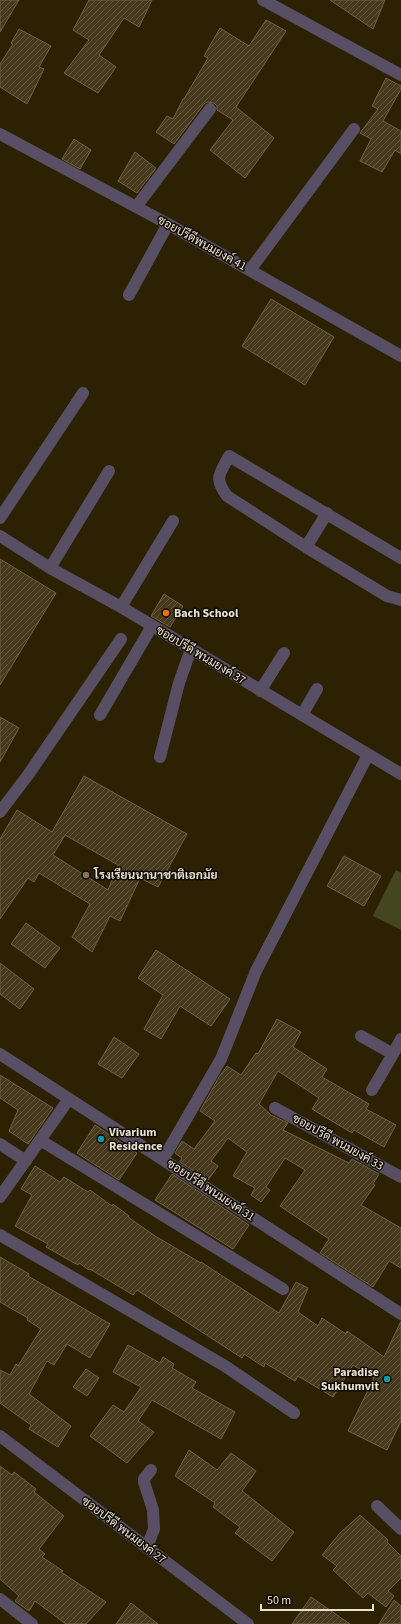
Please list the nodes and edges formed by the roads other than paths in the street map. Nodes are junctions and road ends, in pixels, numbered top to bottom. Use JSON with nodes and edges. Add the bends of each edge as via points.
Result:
{"nodes":[{"id":1,"x":263,"y":0,"type":"edge"},
{"id":2,"x":401,"y":74,"type":"edge"},
{"id":3,"x":210,"y":109,"type":"dead end"},
{"id":4,"x":354,"y":129,"type":"dead end"},
{"id":5,"x":0,"y":134,"type":"edge"},
{"id":6,"x":136,"y":207,"type":"junction"},
{"id":7,"x":168,"y":224,"type":"junction"},
{"id":8,"x":250,"y":270,"type":"junction"},
{"id":9,"x":129,"y":295,"type":"dead end"},
{"id":10,"x":401,"y":356,"type":"edge"},
{"id":11,"x":83,"y":393,"type":"dead end"},
{"id":12,"x":109,"y":471,"type":"dead end"},
{"id":13,"x":327,"y":513,"type":"junction"},
{"id":14,"x":0,"y":518,"type":"edge"},
{"id":15,"x":173,"y":521,"type":"dead end"},
{"id":16,"x":0,"y":536,"type":"edge"},
{"id":17,"x":306,"y":547,"type":"junction"},
{"id":18,"x":401,"y":558,"type":"edge"},
{"id":19,"x":50,"y":568,"type":"junction"},
{"id":20,"x":401,"y":600,"type":"edge"},
{"id":21,"x":121,"y":607,"type":"junction"},
{"id":22,"x":152,"y":626,"type":"junction"},
{"id":23,"x":121,"y":639,"type":"dead end"},
{"id":24,"x":191,"y":649,"type":"junction"},
{"id":25,"x":284,"y":653,"type":"dead end"},
{"id":26,"x":317,"y":689,"type":"dead end"},
{"id":27,"x":260,"y":691,"type":"junction"},
{"id":28,"x":100,"y":715,"type":"dead end"},
{"id":29,"x":302,"y":715,"type":"junction"},
{"id":30,"x":368,"y":755,"type":"junction"},
{"id":31,"x":160,"y":757,"type":"dead end"},
{"id":32,"x":401,"y":774,"type":"edge"},
{"id":33,"x":0,"y":812,"type":"edge"},
{"id":34,"x":361,"y":1036,"type":"dead end"},
{"id":35,"x":401,"y":1039,"type":"edge"},
{"id":36,"x":0,"y":1054,"type":"edge"},
{"id":37,"x":393,"y":1054,"type":"junction"},
{"id":38,"x":372,"y":1090,"type":"dead end"},
{"id":39,"x":69,"y":1099,"type":"junction"},
{"id":40,"x":275,"y":1108,"type":"dead end"},
{"id":41,"x":40,"y":1140,"type":"junction"},
{"id":42,"x":0,"y":1144,"type":"edge"},
{"id":43,"x":164,"y":1159,"type":"junction"},
{"id":44,"x":26,"y":1161,"type":"junction"},
{"id":45,"x":401,"y":1177,"type":"edge"},
{"id":46,"x":0,"y":1197,"type":"edge"},
{"id":47,"x":0,"y":1235,"type":"edge"},
{"id":48,"x":283,"y":1289,"type":"dead end"},
{"id":49,"x":401,"y":1314,"type":"edge"},
{"id":50,"x":294,"y":1413,"type":"dead end"},
{"id":51,"x":0,"y":1436,"type":"edge"},
{"id":52,"x":151,"y":1470,"type":"dead end"},
{"id":53,"x":377,"y":1506,"type":"dead end"},
{"id":54,"x":401,"y":1529,"type":"edge"},
{"id":55,"x":147,"y":1547,"type":"junction"},
{"id":56,"x":0,"y":1599,"type":"edge"},
{"id":57,"x":32,"y":1624,"type":"edge"},
{"id":58,"x":248,"y":1624,"type":"edge"}],
"edges":[{"from":1,"to":2,"type":"street"},
{"from":3,"to":6,"type":"street"},
{"from":4,"to":8,"type":"street"},
{"from":5,"to":6,"type":"street","name":"ซอยปรีดีพนมยงค์ 41"},
{"from":6,"to":7,"type":"street","name":"ซอยปรีดีพนมยงค์ 41"},
{"from":7,"to":8,"type":"street","name":"ซอยปรีดีพนมยงค์ 41"},
{"from":7,"to":9,"type":"street"},
{"from":8,"to":10,"type":"street","name":"ซอยปรีดีพนมยงค์ 41"},
{"from":11,"to":14,"type":"street"},
{"from":12,"to":19,"type":"street"},
{"from":13,"to":17,"type":"street"},
{"from":13,"to":17,"type":"street","via":[[229,456],[219,473],[220,486],[227,496]]},
{"from":13,"to":18,"type":"street"},
{"from":15,"to":21,"type":"street"},
{"from":16,"to":19,"type":"street","name":"ซอยปรีดี พนมยงค์ 37"},
{"from":17,"to":20,"type":"street","via":[[387,596]]},
{"from":19,"to":21,"type":"street","name":"ซอยปรีดี พนมยงค์ 37"},
{"from":21,"to":22,"type":"street","name":"ซอยปรีดี พนมยงค์ 37"},
{"from":22,"to":24,"type":"street","name":"ซอยปรีดี พนมยงค์ 37"},
{"from":22,"to":28,"type":"street"},
{"from":23,"to":33,"type":"street"},
{"from":24,"to":27,"type":"street","name":"ซอยปรีดี พนมยงค์ 37"},
{"from":24,"to":31,"type":"street","via":[[179,682]]},
{"from":25,"to":27,"type":"street"},
{"from":26,"to":29,"type":"street"},
{"from":27,"to":29,"type":"street","name":"ซอยปรีดี พนมยงค์ 37"},
{"from":29,"to":30,"type":"street","name":"ซอยปรีดี พนมยงค์ 37"},
{"from":30,"to":32,"type":"street","name":"ซอยปรีดี พนมยงค์ 37"},
{"from":30,"to":43,"type":"street","via":[[256,971],[221,1059]]},
{"from":34,"to":37,"type":"street"},
{"from":35,"to":37,"type":"street"},
{"from":36,"to":39,"type":"street","name":"ซอยปรีดี พนมยงค์ 31"},
{"from":37,"to":38,"type":"street"},
{"from":39,"to":41,"type":"street"},
{"from":39,"to":43,"type":"street","name":"ซอยปรีดี พนมยงค์ 31"},
{"from":40,"to":45,"type":"street","name":"ซอยปรีดี พนมยงค์ 33"},
{"from":41,"to":44,"type":"street"},
{"from":41,"to":48,"type":"street"},
{"from":42,"to":44,"type":"street"},
{"from":43,"to":49,"type":"street","name":"ซอยปรีดี พนมยงค์ 31"},
{"from":44,"to":46,"type":"street"},
{"from":47,"to":50,"type":"street","via":[[226,1366]]},
{"from":51,"to":55,"type":"street","name":"ซอยปรีดี พนมยงค์ 27"},
{"from":52,"to":55,"type":"street","via":[[144,1479],[153,1510],[154,1529]]},
{"from":53,"to":54,"type":"street"},
{"from":55,"to":58,"type":"street","name":"ซอยปรีดี พนมยงค์ 27"},
{"from":56,"to":57,"type":"street"}]}
